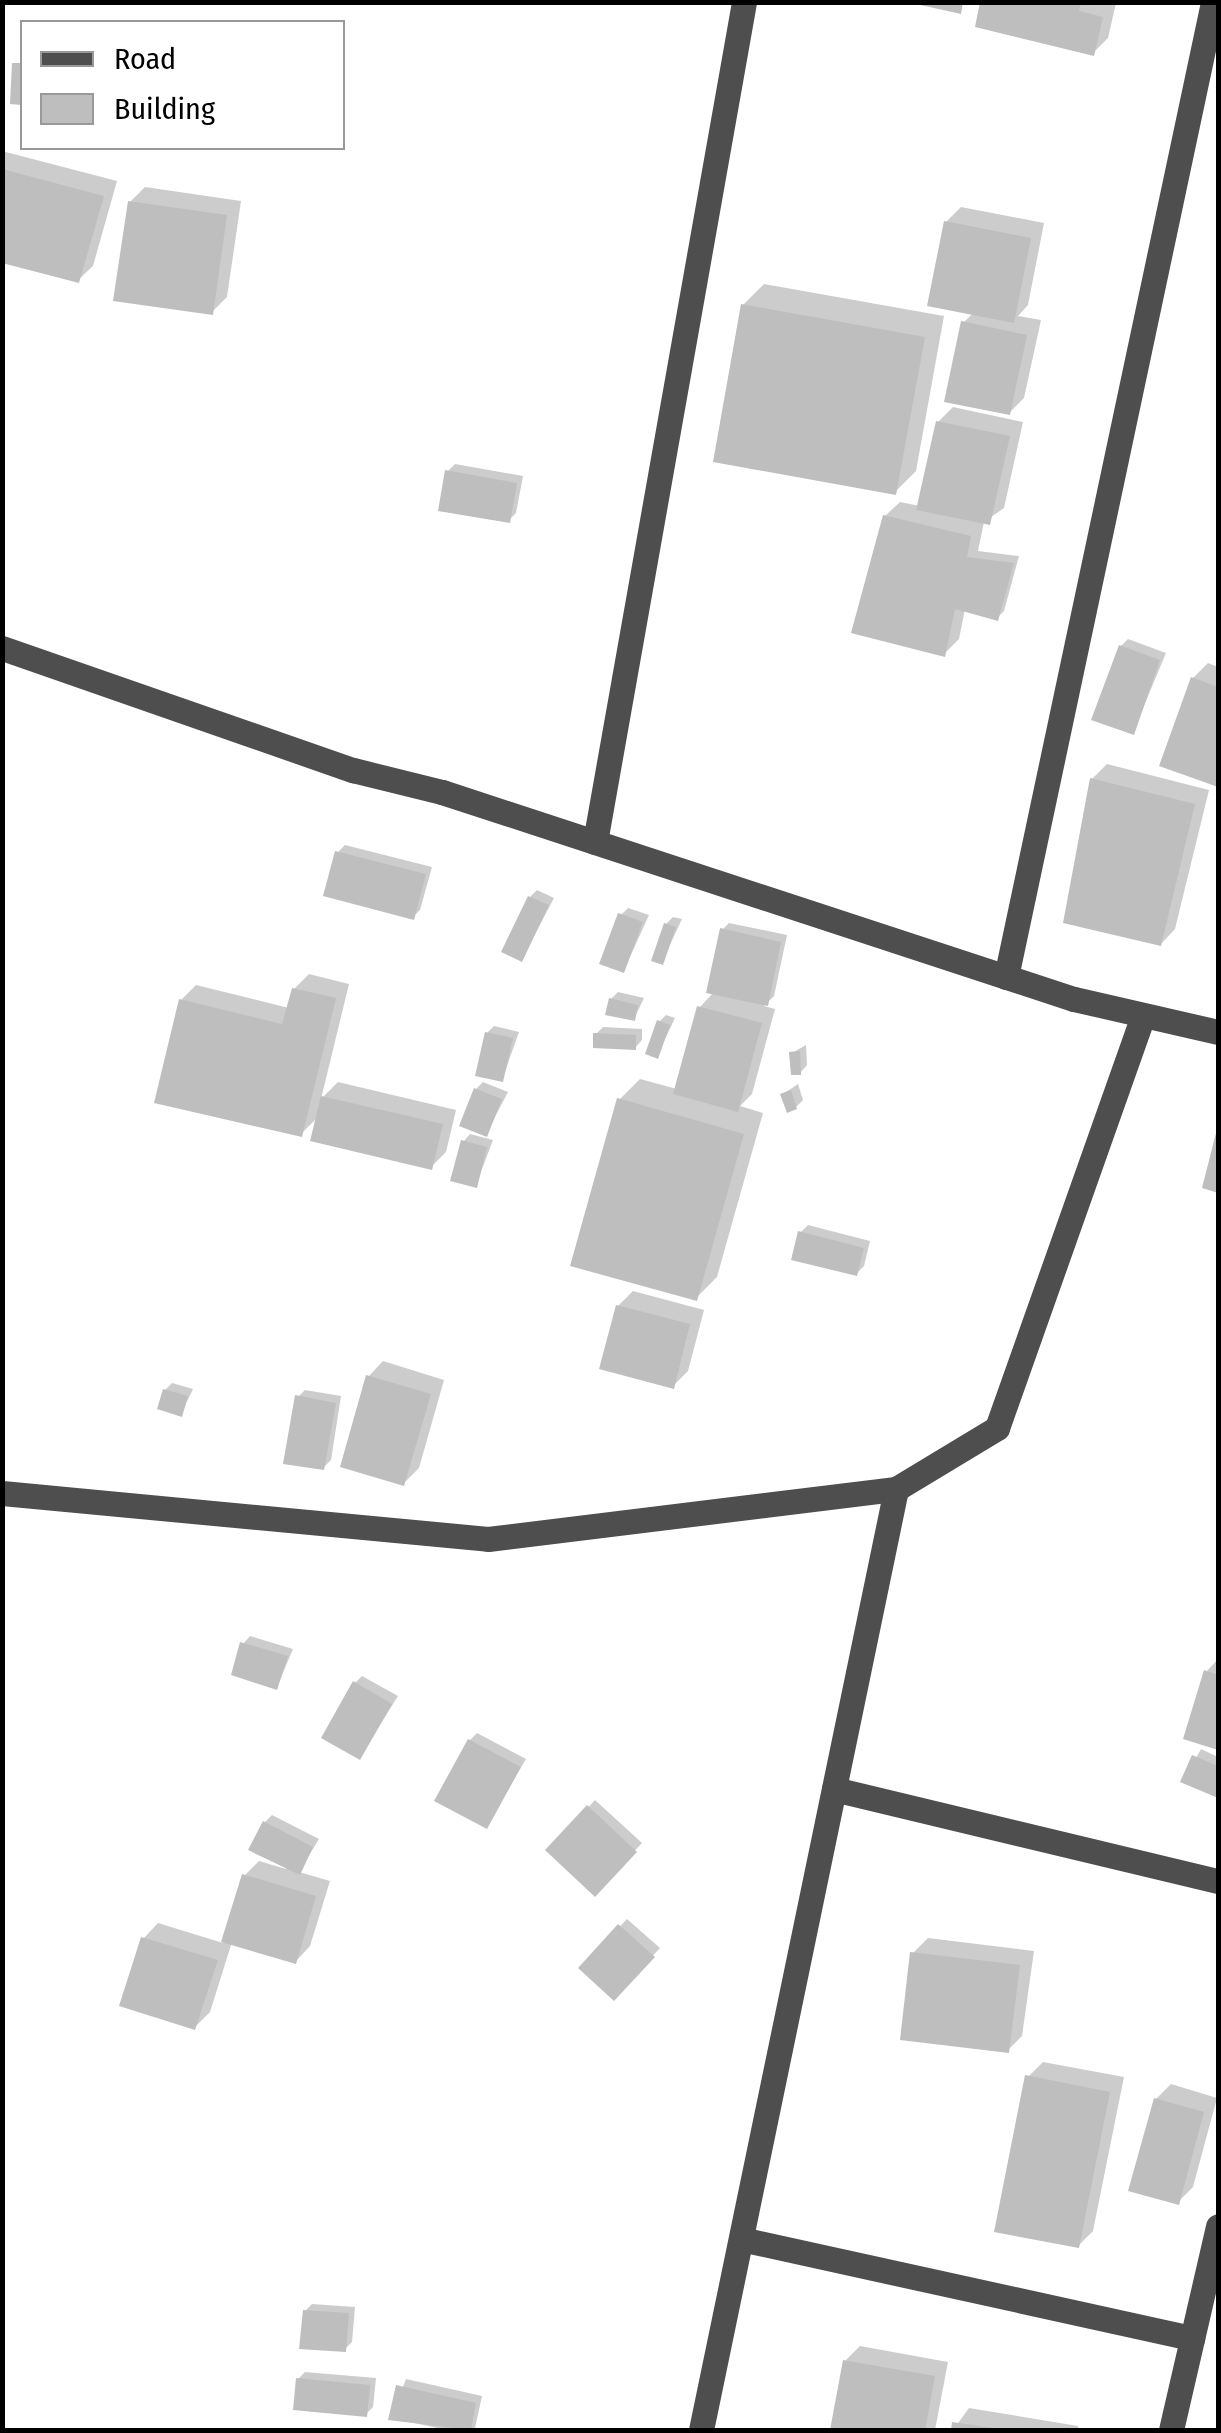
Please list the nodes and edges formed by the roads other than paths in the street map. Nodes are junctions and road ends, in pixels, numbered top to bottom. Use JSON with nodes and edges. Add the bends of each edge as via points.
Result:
{"nodes":[{"id":1,"x":744,"y":2,"type":"edge"},
{"id":2,"x":1213,"y":2,"type":"edge"},
{"id":3,"x":2,"y":648,"type":"edge"},
{"id":4,"x":595,"y":842,"type":"junction"},
{"id":5,"x":1006,"y":977,"type":"junction"},
{"id":6,"x":1142,"y":1020,"type":"junction"},
{"id":7,"x":1218,"y":1032,"type":"edge"},
{"id":8,"x":896,"y":1489,"type":"junction"},
{"id":9,"x":2,"y":1493,"type":"edge"},
{"id":10,"x":834,"y":1789,"type":"junction"},
{"id":11,"x":1218,"y":1881,"type":"edge"},
{"id":12,"x":1218,"y":2226,"type":"edge"},
{"id":13,"x":740,"y":2239,"type":"junction"},
{"id":14,"x":1192,"y":2338,"type":"junction"},
{"id":15,"x":701,"y":2430,"type":"edge"},
{"id":16,"x":1171,"y":2430,"type":"edge"}],
"edges":[{"from":1,"to":4,"type":"street"},
{"from":2,"to":5,"type":"street"},
{"from":3,"to":4,"type":"street","via":[[352,770]]},
{"from":4,"to":5,"type":"street"},
{"from":5,"to":6,"type":"street"},
{"from":6,"to":7,"type":"street"},
{"from":6,"to":8,"type":"street","via":[[997,1428]]},
{"from":8,"to":9,"type":"street","via":[[488,1539]]},
{"from":8,"to":10,"type":"street"},
{"from":10,"to":11,"type":"street"},
{"from":10,"to":13,"type":"street"},
{"from":12,"to":14,"type":"street"},
{"from":13,"to":14,"type":"street"},
{"from":13,"to":15,"type":"street"},
{"from":14,"to":16,"type":"street"}]}
